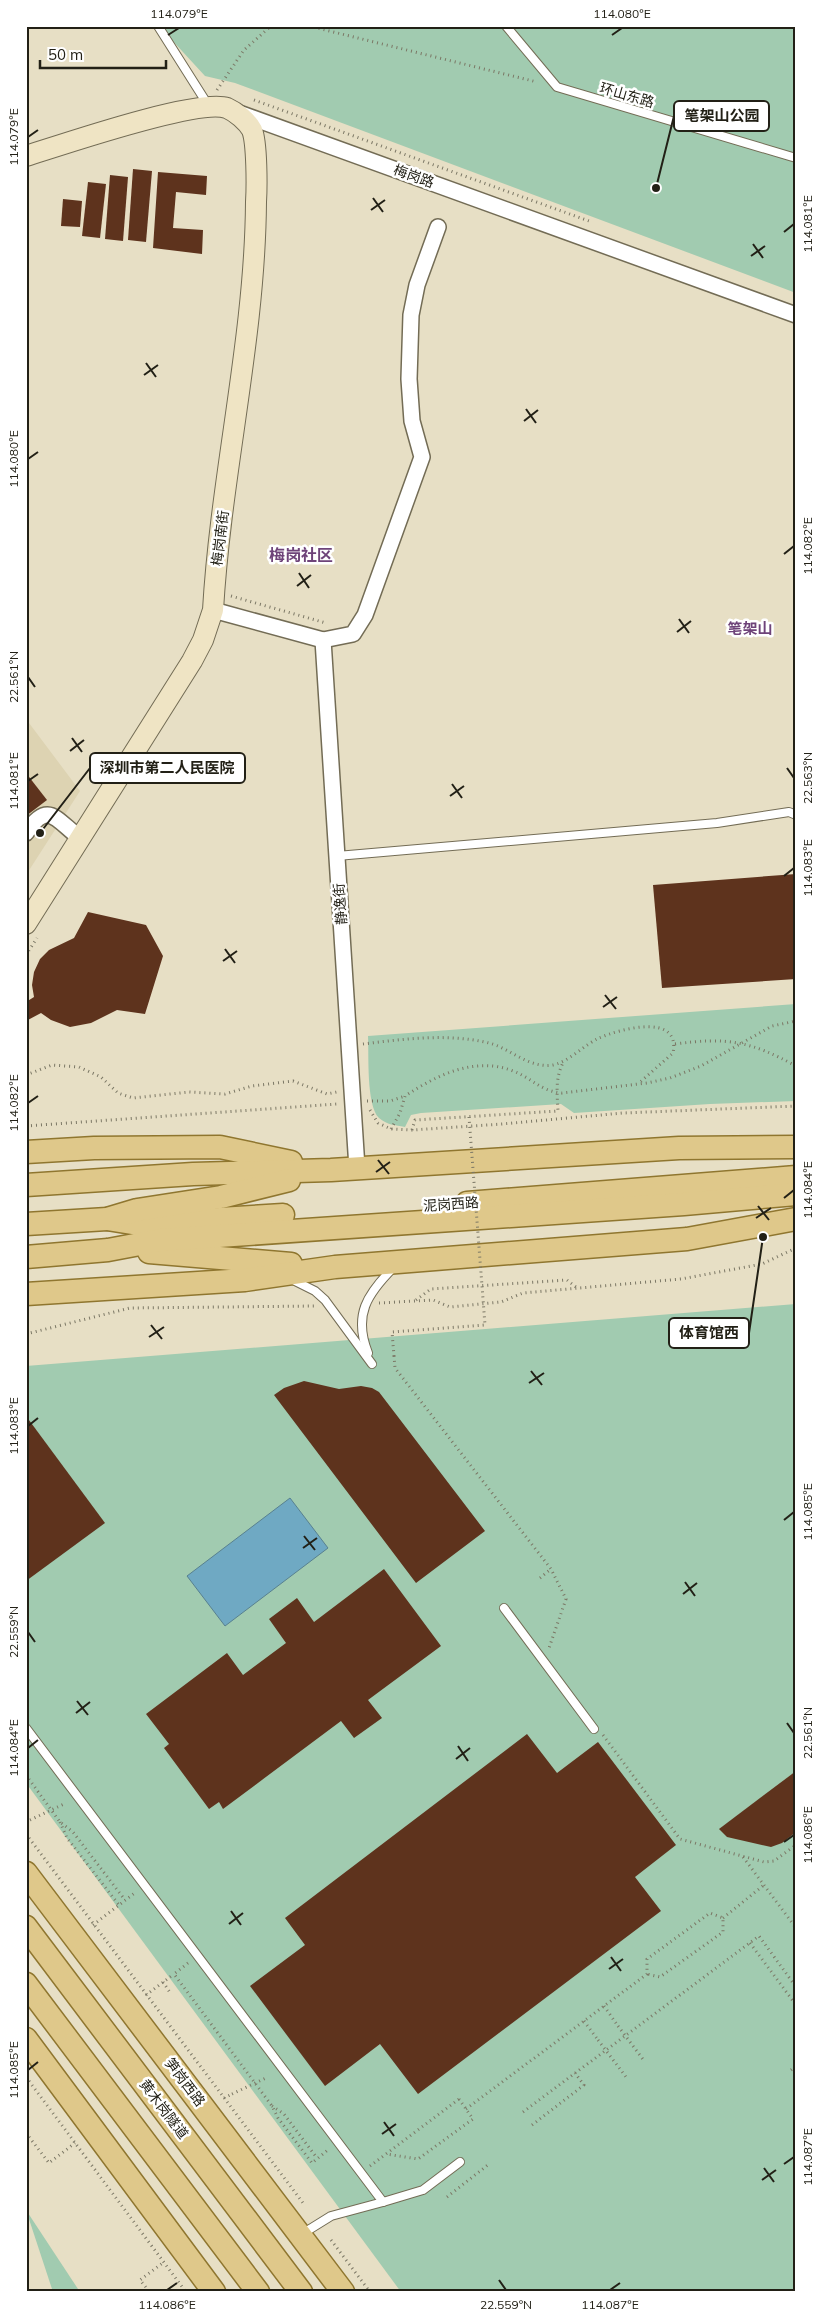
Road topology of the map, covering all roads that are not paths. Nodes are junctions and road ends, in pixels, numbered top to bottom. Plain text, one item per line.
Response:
1 (158, 26) edge
2 (506, 26) edge
3 (213, 98) junction
4 (233, 111) junction
5 (26, 156) edge
6 (796, 158) edge
7 (438, 227) dead end
8 (796, 315) edge
9 (213, 610) junction
10 (323, 640) junction
11 (796, 815) edge
12 (26, 833) edge
13 (80, 838) junction
14 (336, 856) junction
15 (26, 924) edge
16 (796, 1147) edge
17 (26, 1152) edge
18 (357, 1168) junction
19 (331, 1170) junction
20 (796, 1177) edge
21 (26, 1185) edge
22 (796, 1194) edge
23 (107, 1219) junction
24 (796, 1219) edge
25 (26, 1224) edge
26 (108, 1250) junction
27 (26, 1257) edge
28 (399, 1262) junction
29 (335, 1268) junction
30 (275, 1276) junction
31 (26, 1294) edge
32 (504, 1608) dead end
33 (26, 1728) edge
34 (596, 1729) road end
35 (26, 1873) edge
36 (26, 1927) edge
37 (26, 1984) edge
38 (26, 2039) edge
39 (460, 2162) dead end
40 (383, 2202) junction
41 (301, 2235) junction
42 (214, 2292) edge
43 (258, 2292) edge
44 (302, 2292) edge
45 (343, 2292) edge

1 - 3 lane
2 - 6 lane, 环山东路
3 - 4 street, 梅岗路
3 - 5 street, 梅岗路
4 - 8 street, 梅岗路
4 - 9 street, 梅岗南街
7 - 10 street
9 - 10 street
9 - 13 street, 梅岗南街
10 - 14 street, 静逸街
11 - 14 lane
12 - 13 street
13 - 15 street, 梅岗南街
14 - 18 street, 静逸街
16 - 18 main road, 泥岗西路
17 - 19 main road
18 - 19 main road, 泥岗西路
19 - 21 main road, 泥岗西路
19 - 23 main road, 泥岗西路
20 - 23 main road, 泥岗西路
22 - 26 main road, 泥岗西路
23 - 25 main road, 泥岗西路
24 - 28 main road, 泥岗西路
26 - 27 main road, 泥岗西路
26 - 29 main road, 泥岗西路
28 - 29 main road, 泥岗西路
28 - 30 lane
29 - 30 main road, 泥岗西路
30 - 31 main road, 泥岗西路
32 - 34 lane
33 - 40 lane
35 - 41 main road, 笋岗西路
36 - 44 main road, 黄木岗隧道
37 - 43 main road
38 - 42 main road
39 - 40 lane
40 - 41 lane
41 - 45 main road, 笋岗西路

